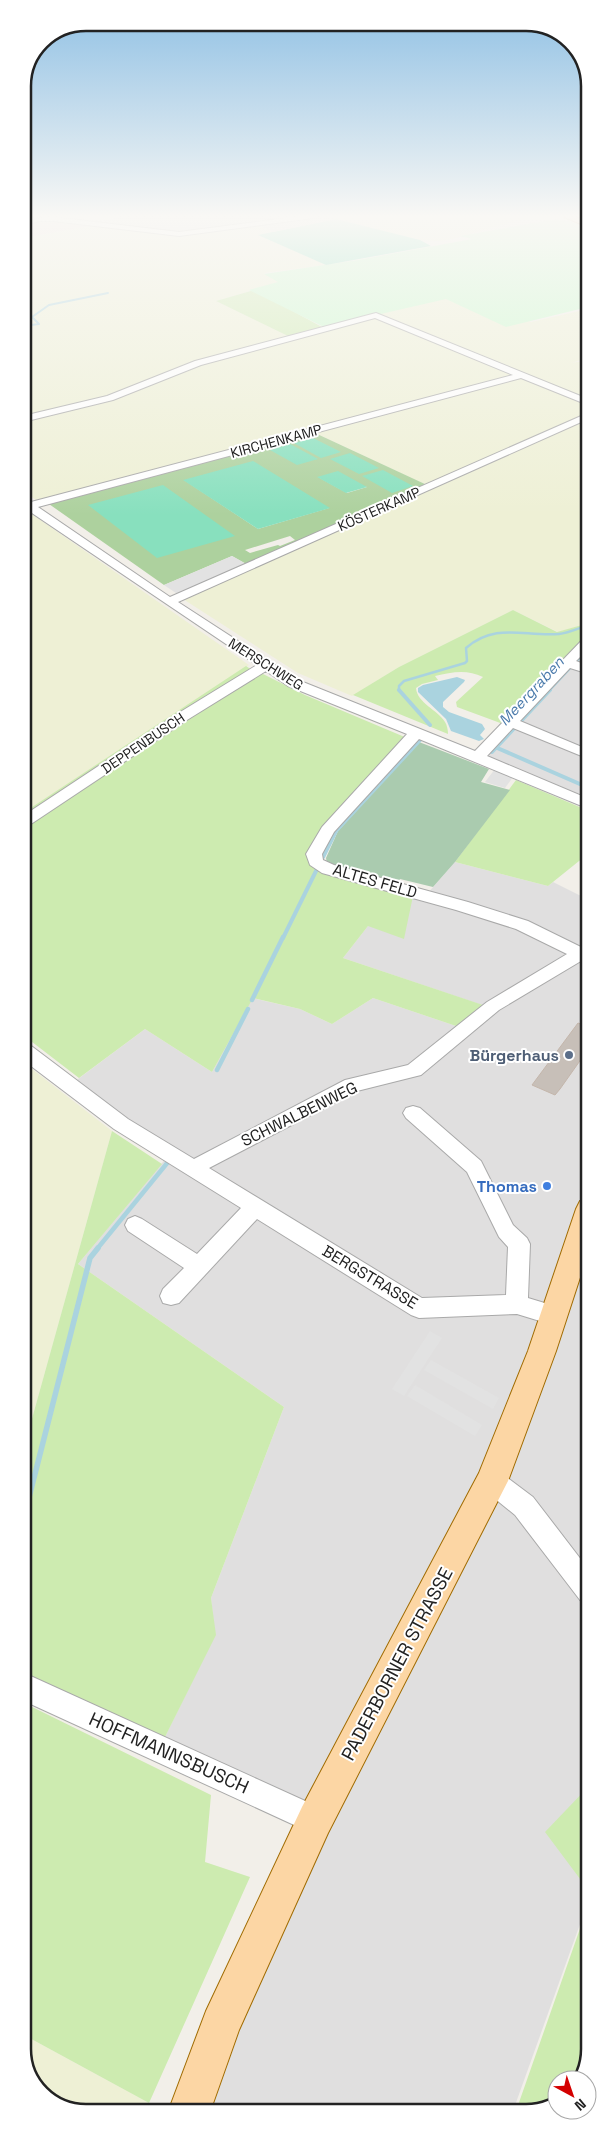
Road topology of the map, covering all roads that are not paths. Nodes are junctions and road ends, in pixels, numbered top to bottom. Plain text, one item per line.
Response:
1 (374, 316) edge
2 (378, 316) edge
3 (522, 375) junction
4 (581, 399) edge
5 (31, 417) edge
6 (581, 419) edge
7 (31, 503) edge
8 (31, 507) edge
9 (169, 602) junction
10 (581, 649) edge
11 (568, 663) junction
12 (265, 666) junction
13 (581, 667) edge
14 (512, 723) junction
15 (416, 733) junction
16 (581, 752) edge
17 (477, 758) junction
18 (581, 802) edge
19 (31, 818) edge
20 (581, 954) edge
21 (581, 958) edge
22 (31, 1056) edge
23 (413, 1113) dead end
24 (196, 1169) junction
25 (255, 1207) junction
26 (134, 1225) dead end
27 (581, 1259) edge
28 (198, 1266) junction
29 (171, 1296) dead end
30 (517, 1304) junction
31 (553, 1315) junction
32 (492, 1481) junction
33 (581, 1581) edge
34 (31, 1690) edge
35 (315, 1820) junction
36 (192, 2104) edge

1 - 5 street
2 - 3 street
3 - 4 street
3 - 7 street, KIRCHENKAMP
6 - 9 street, KÖSTERKAMP
8 - 9 street, MERSCHWEG
9 - 12 street, MERSCHWEG
10 - 11 street
11 - 13 street
11 - 14 street
12 - 15 street, MERSCHWEG
12 - 19 street, DEPPENBUSCH
14 - 16 street
14 - 17 street
15 - 17 street, MERSCHWEG
15 - 20 street, ALTES FELD
17 - 18 street, MERSCHWEG
21 - 24 street, SCHWALBENWEG
22 - 24 street, BERGSTRASSE
23 - 30 street
24 - 25 street, BERGSTRASSE
25 - 28 street
25 - 30 street, BERGSTRASSE
26 - 28 street
27 - 31 main road, PADERBORNER STRASSE
28 - 29 street
30 - 31 street, BERGSTRASSE
31 - 32 main road, PADERBORNER STRASSE
32 - 33 street
32 - 35 main road, PADERBORNER STRASSE
34 - 35 street, HOFFMANNSBUSCH
35 - 36 main road, PADERBORNER STRASSE

